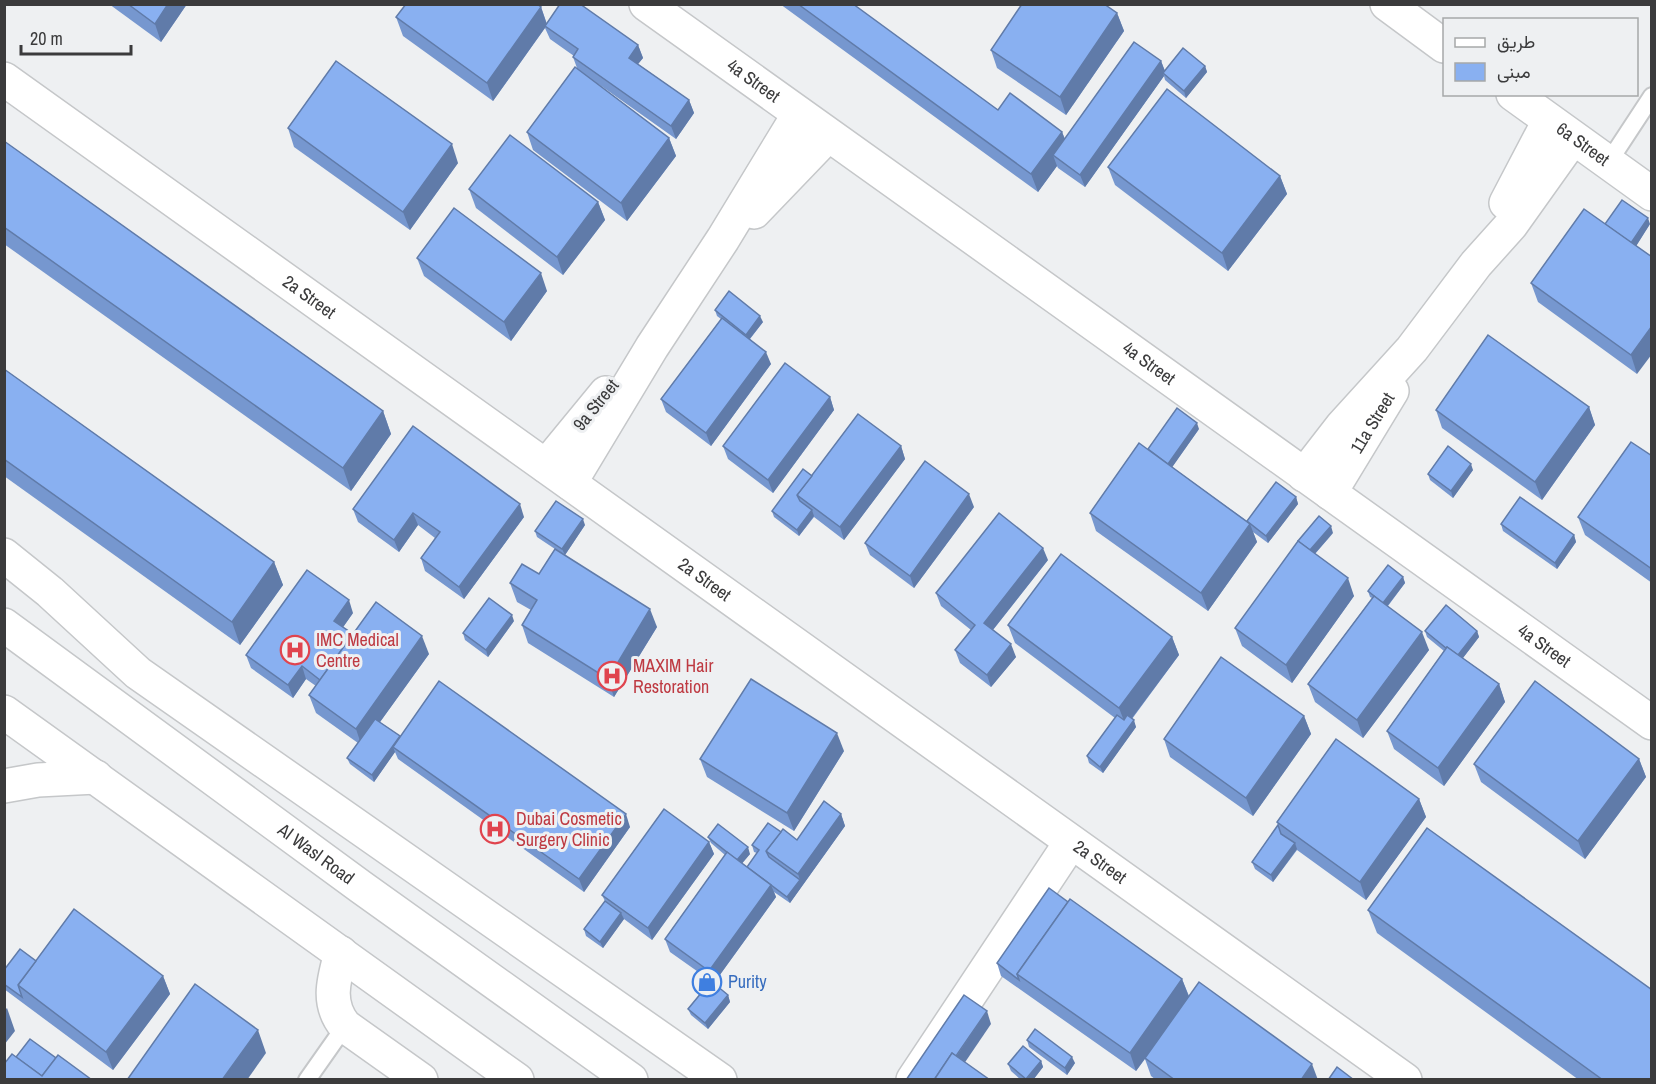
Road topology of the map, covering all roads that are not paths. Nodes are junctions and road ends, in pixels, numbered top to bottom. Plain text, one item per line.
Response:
1 (646, 4) edge
2 (1387, 4) edge
3 (1443, 45) edge
4 (4, 79) edge
5 (1516, 96) edge
6 (1652, 96) edge
7 (800, 114) junction
8 (1561, 129) junction
9 (828, 135) junction
10 (1608, 163) junction
11 (1652, 194) edge
12 (723, 239) junction
13 (558, 475) junction
14 (1317, 484) junction
15 (4, 555) edge
16 (4, 625) edge
17 (4, 712) edge
18 (1652, 723) edge
19 (96, 777) junction
20 (4, 786) edge
21 (1071, 842) junction
22 (341, 953) junction
23 (345, 1026) junction
24 (307, 1080) edge
25 (421, 1080) edge
26 (517, 1080) edge
27 (632, 1080) edge
28 (720, 1080) edge
29 (913, 1080) edge
30 (1405, 1080) edge

1 - 7 street, 4a Street
2 - 3 street
4 - 13 street, 2a Street
5 - 8 street, 6a Street
6 - 10 lane
7 - 9 street, 4a Street
7 - 12 street, 9a Street
8 - 10 street, 6a Street
8 - 14 street, 11a Street
9 - 12 street, 9a Street
9 - 14 street, 4a Street
10 - 11 street, 6a Street
12 - 13 street, 9a Street
13 - 21 street, 2a Street
14 - 18 street, 4a Street
15 - 28 street
16 - 27 street, Al Wasl Road
17 - 19 street
19 - 20 street
19 - 22 street
21 - 29 street
21 - 30 street, 2a Street
22 - 23 street
22 - 26 street
23 - 24 lane
23 - 25 street

